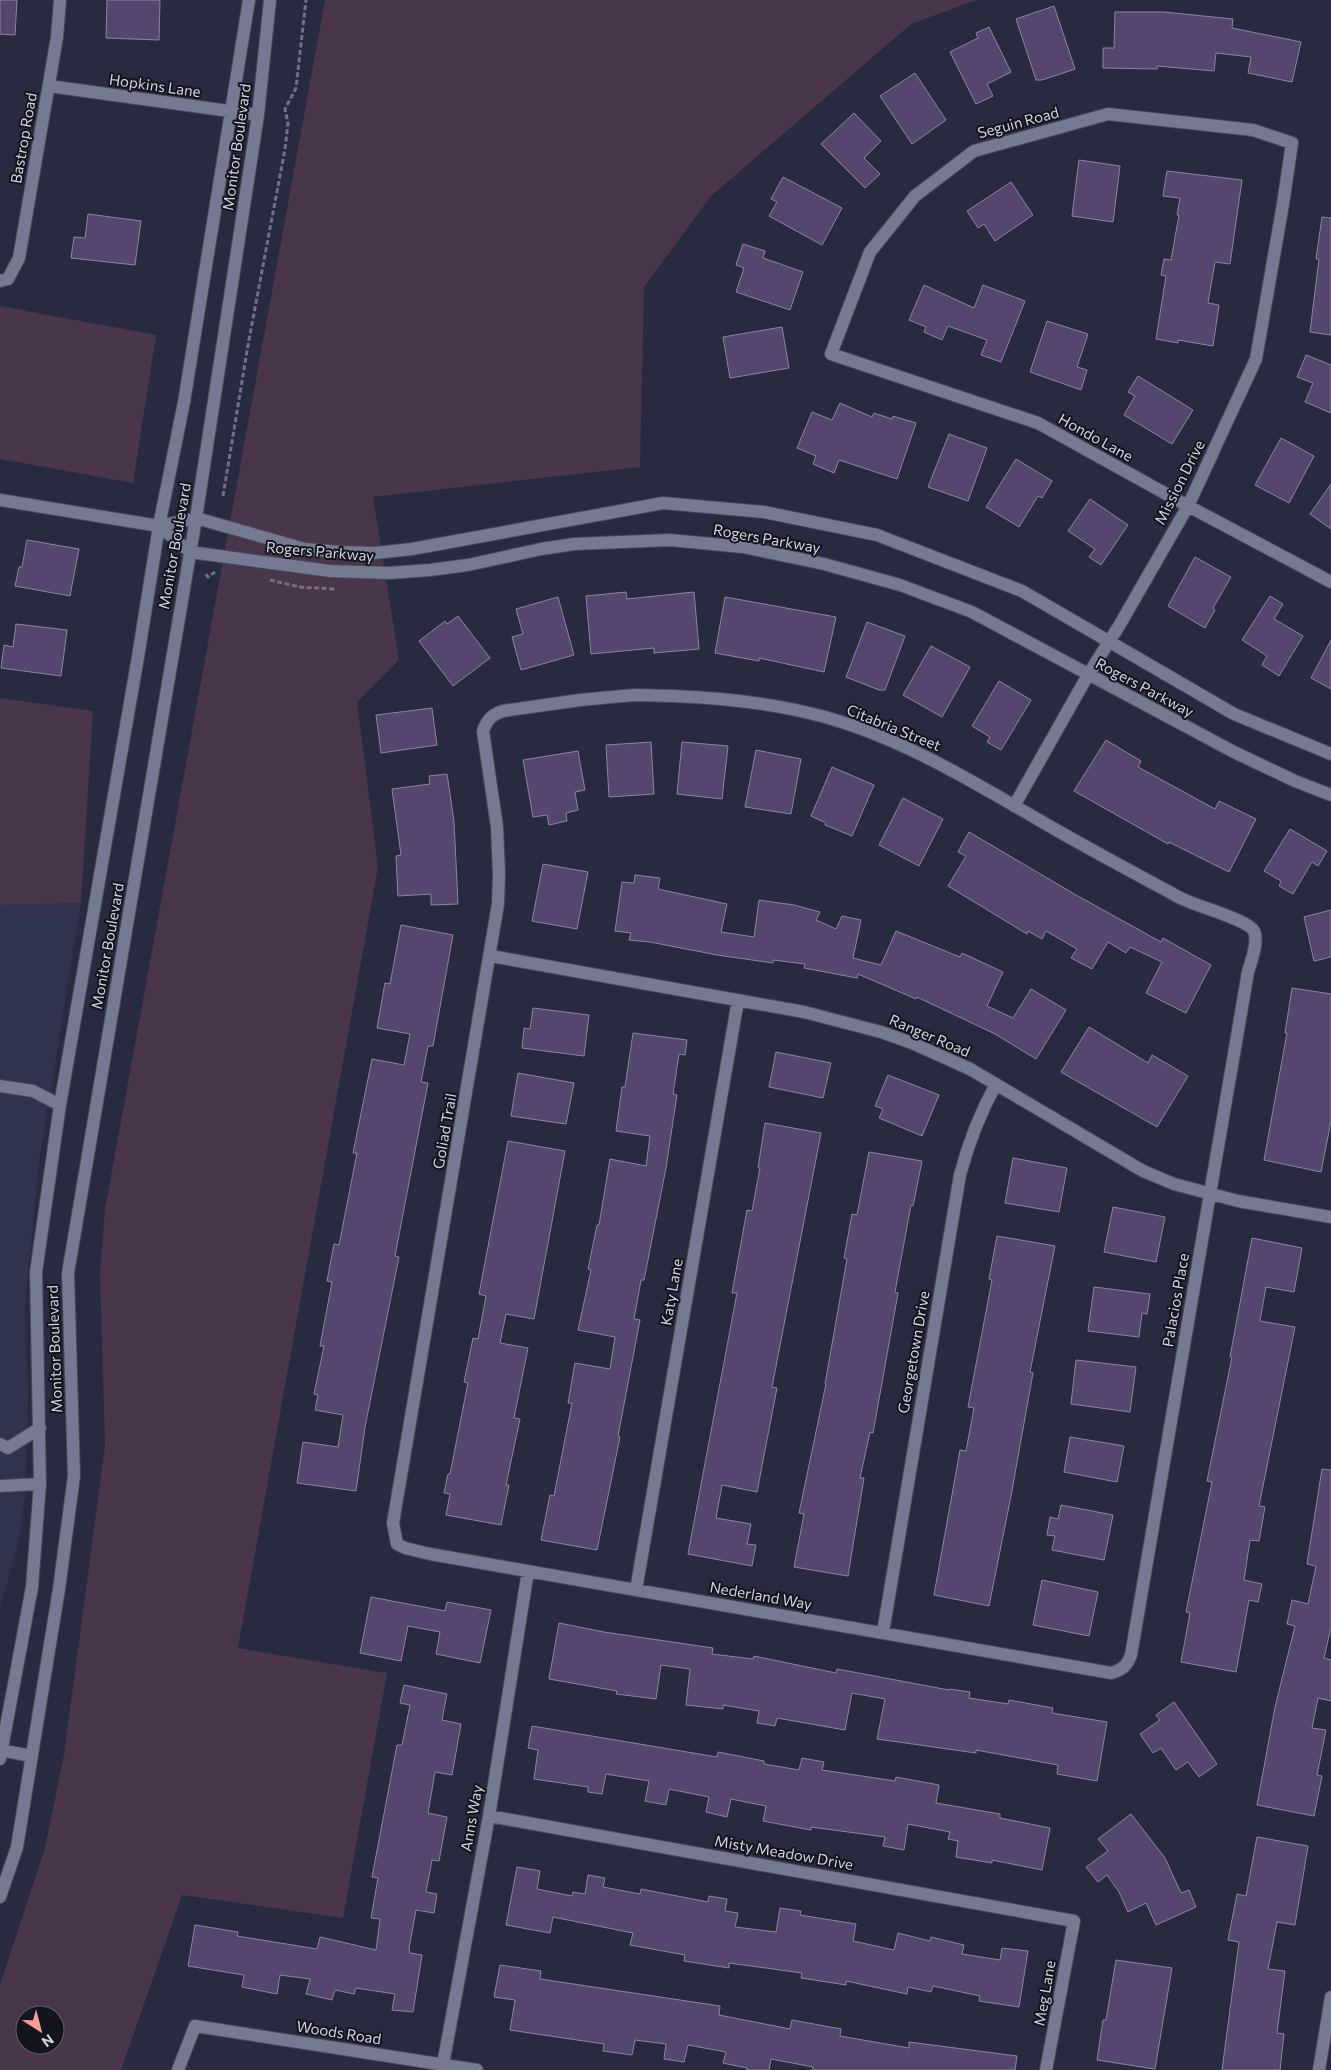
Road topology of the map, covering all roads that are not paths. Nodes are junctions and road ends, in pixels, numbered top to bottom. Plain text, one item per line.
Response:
1 (60, 0) edge
2 (249, 0) edge
3 (270, 0) edge
4 (49, 86) junction
5 (230, 112) junction
6 (258, 116) junction
7 (1292, 143) joint
8 (4, 280) edge
9 (831, 354) joint
10 (0, 500) edge
11 (1188, 506) junction
12 (196, 518) junction
13 (159, 526) junction
14 (190, 552) junction
15 (1331, 582) edge
16 (1108, 642) junction
17 (1088, 676) junction
18 (486, 721) joint
19 (1331, 754) edge
20 (1331, 795) edge
21 (1014, 806) junction
22 (1254, 931) joint
23 (490, 956) junction
24 (738, 1000) junction
25 (996, 1084) junction
26 (0, 1086) edge
27 (60, 1105) junction
28 (1210, 1194) junction
29 (1331, 1217) edge
30 (40, 1428) junction
31 (0, 1444) edge
32 (40, 1484) junction
33 (0, 1486) edge
34 (397, 1544) joint
35 (528, 1571) junction
36 (636, 1590) junction
37 (883, 1632) junction
38 (1120, 1671) joint
39 (0, 1753) edge
40 (32, 1756) junction
41 (489, 1816) junction
42 (0, 1897) edge
43 (1074, 1921) joint
44 (1331, 1997) edge
45 (442, 2067) edge
46 (178, 2070) edge
47 (477, 2070) edge
48 (1046, 2070) edge
49 (1319, 2070) edge

1 - 4 street, Bastrop Road
2 - 5 street, Monitor Boulevard
3 - 6 street, Monitor Boulevard
4 - 5 street, Hopkins Lane
4 - 8 street, Bastrop Road
5 - 6 street, Hopkins Lane
5 - 13 street, Monitor Boulevard
6 - 12 street, Monitor Boulevard
7 - 9 street, Seguin Road
7 - 11 street, Mission Drive
9 - 11 street, Hondo Lane
10 - 13 street, Rogers Parkway
11 - 15 street, Hondo Lane
11 - 16 street, Mission Drive
12 - 13 street, Rogers Parkway
12 - 14 street, Monitor Boulevard
12 - 16 street, Rogers Parkway
13 - 14 street
13 - 27 street, Monitor Boulevard
14 - 17 street, Rogers Parkway
14 - 40 street, Monitor Boulevard
16 - 17 street, Mission Drive
16 - 19 street, Rogers Parkway
17 - 20 street, Rogers Parkway
17 - 21 street, Mission Drive
18 - 21 street, Citabria Street
18 - 23 street, Goliad Trail
21 - 22 street, Citabria Street
22 - 28 street, Palacios Place
23 - 24 street, Ranger Road
23 - 34 street, Goliad Trail
24 - 25 street, Ranger Road
24 - 36 street, Katy Lane
25 - 28 street, Ranger Road
25 - 37 street, Georgetown Drive
26 - 27 street
27 - 30 street, Monitor Boulevard
28 - 29 street, Ranger Road
28 - 38 street, Palacios Place
30 - 31 street
30 - 32 street, Monitor Boulevard
32 - 33 street
32 - 39 street, Monitor Boulevard
34 - 35 street, Nederland Way
35 - 36 street, Nederland Way
35 - 41 street, Anns Way
36 - 37 street, Nederland Way
37 - 38 street, Nederland Way
39 - 40 street
40 - 42 street, Monitor Boulevard
41 - 43 street, Misty Meadow Drive
41 - 45 street, Anns Way
43 - 48 street, Meg Lane
44 - 49 street
45 - 46 street, Woods Road
45 - 47 street, Woods Road

